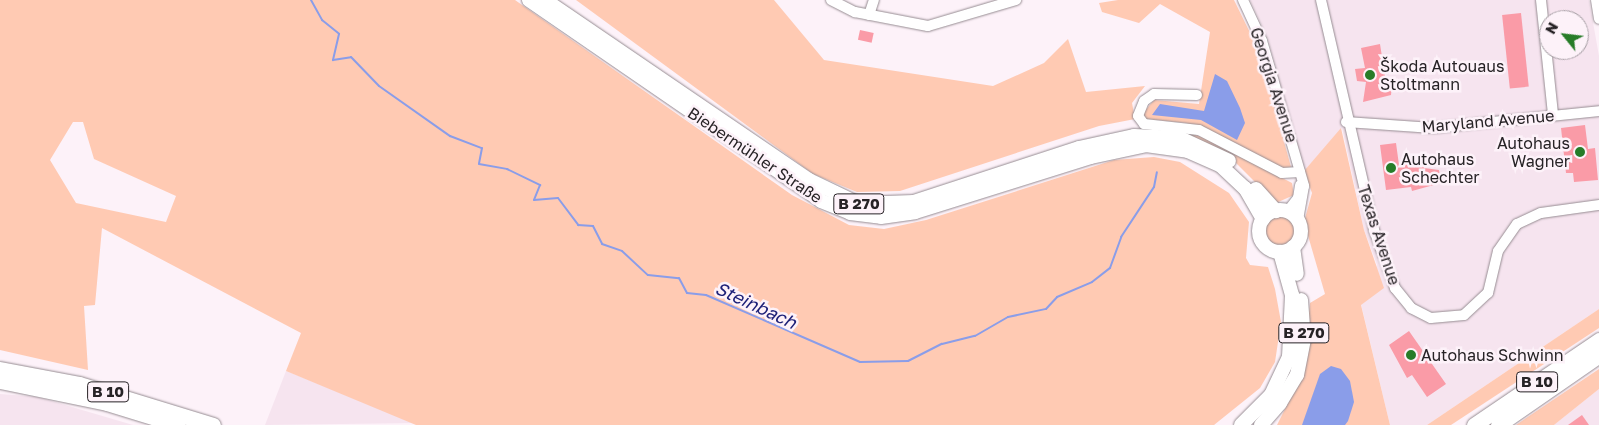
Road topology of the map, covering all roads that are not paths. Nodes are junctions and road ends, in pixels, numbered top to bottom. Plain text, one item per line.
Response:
1 (529, 0) edge
2 (545, 0) edge
3 (832, 0) edge
4 (874, 0) edge
5 (1016, 0) edge
6 (1243, 0) edge
7 (1322, 0) edge
8 (1541, 0) edge
9 (1596, 0) edge
10 (869, 15) junction
11 (1599, 19) edge
12 (1197, 95) dead end
13 (1599, 111) edge
14 (1553, 116) junction
15 (1346, 122) junction
16 (1300, 172) junction
17 (1599, 205) edge
18 (1287, 214) junction
19 (1263, 219) junction
20 (1293, 247) junction
21 (1280, 252) junction
22 (1599, 340) edge
23 (1599, 355) edge
24 (0, 369) edge
25 (0, 382) edge
26 (178, 425) edge
27 (213, 425) edge
28 (1240, 425) edge
29 (1261, 425) edge
30 (1474, 425) edge
31 (1498, 425) edge

1 - 19 main road, Biebermühler Straße / B 270
2 - 18 main road, B 270
3 - 10 street
4 - 10 street
5 - 10 street
6 - 16 street, Georgia Avenue
7 - 15 street, Texas Avenue
8 - 14 street
9 - 11 street
12 - 16 street
13 - 14 street, Maryland Avenue
14 - 15 street, Maryland Avenue
15 - 17 street, Texas Avenue
16 - 18 street, Georgia Avenue
18 - 19 main road
18 - 20 main road
19 - 21 main road
20 - 21 main road
20 - 29 main road, B 270
21 - 28 main road, B 270
22 - 30 highway, B 10
23 - 31 highway, B 10
24 - 27 highway, B 10
25 - 26 highway, B 10

